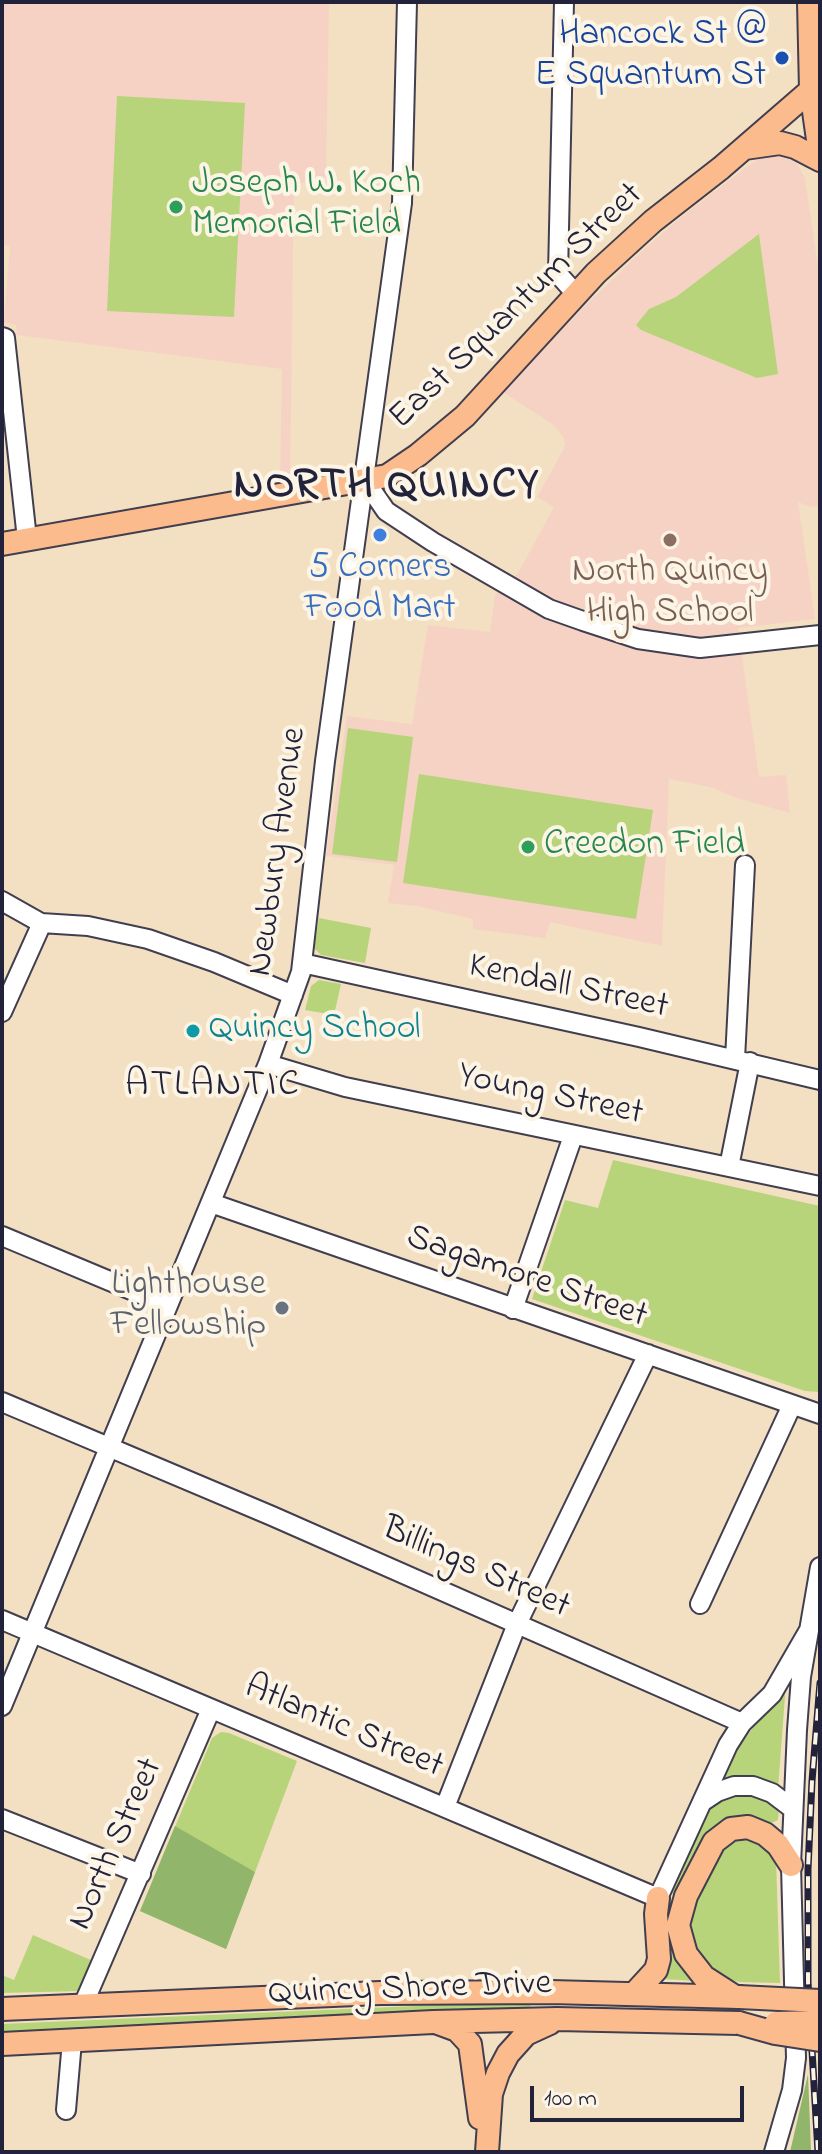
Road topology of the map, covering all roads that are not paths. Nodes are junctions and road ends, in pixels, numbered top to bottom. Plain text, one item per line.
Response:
1 (407, 2) edge
2 (564, 2) edge
3 (809, 2) edge
4 (816, 90) edge
5 (744, 149) junction
6 (820, 154) edge
7 (820, 160) edge
8 (576, 294) junction
9 (3, 337) edge
10 (364, 479) junction
11 (27, 539) junction
12 (2, 544) edge
13 (820, 635) edge
14 (745, 865) dead end
15 (2, 901) edge
16 (42, 923) junction
17 (302, 963) junction
18 (293, 995) junction
19 (2, 1012) edge
20 (742, 1060) junction
21 (268, 1064) junction
22 (820, 1080) edge
23 (573, 1136) junction
24 (729, 1167) junction
25 (820, 1186) edge
26 (211, 1203) junction
27 (2, 1236) edge
28 (167, 1305) junction
29 (513, 1309) junction
30 (648, 1354) junction
31 (2, 1402) edge
32 (792, 1405) junction
33 (820, 1414) edge
34 (110, 1448) junction
35 (820, 1567) edge
36 (700, 1604) dead end
37 (2, 1620) edge
38 (517, 1624) junction
39 (809, 1630) junction
40 (33, 1633) junction
41 (2, 1706) edge
42 (211, 1709) junction
43 (742, 1723) junction
44 (702, 1802) junction
45 (445, 1807) junction
46 (793, 1809) junction
47 (2, 1819) edge
48 (791, 1865) junction
49 (141, 1874) junction
50 (658, 1898) junction
51 (634, 1994) junction
52 (739, 1997) junction
53 (820, 2001) edge
54 (83, 2005) junction
55 (2, 2009) edge
56 (557, 2019) junction
57 (433, 2022) junction
58 (820, 2022) edge
59 (739, 2023) junction
60 (820, 2040) edge
61 (72, 2041) junction
62 (2, 2044) edge
63 (66, 2110) dead end
64 (486, 2152) edge
65 (774, 2152) edge

1 - 10 street, Newbury Avenue
2 - 8 street
3 - 4 main road
4 - 5 main road, East Squantum Street
4 - 6 main road
5 - 7 main road
5 - 8 main road, East Squantum Street
8 - 10 main road, East Squantum Street
9 - 11 street
10 - 11 main road, East Squantum Street
10 - 13 street
10 - 17 street, Newbury Avenue
11 - 12 main road, East Squantum Street
14 - 20 street
15 - 16 street
16 - 18 street
16 - 19 street
17 - 18 street, Newbury Avenue
17 - 20 street, Kendall Street
18 - 21 street, Newbury Avenue
20 - 22 street, Kendall Street
20 - 24 street
21 - 23 street, Young Street
21 - 26 street, Newbury Avenue
23 - 24 street, Young Street
23 - 29 street
24 - 25 street, Young Street
26 - 28 street, Newbury Avenue
26 - 29 street, Sagamore Street
27 - 28 street
28 - 34 street, Newbury Avenue
29 - 30 street, Sagamore Street
30 - 32 street, Sagamore Street
30 - 38 street
31 - 34 street, Billings Street
32 - 33 street, Sagamore Street
32 - 36 street
34 - 38 street, Billings Street
34 - 40 street, Newbury Avenue
35 - 39 street
37 - 40 street, Atlantic Street
38 - 43 street, Billings Street
38 - 45 street
39 - 43 street
39 - 46 street
40 - 41 street, Newbury Avenue
40 - 42 street, Atlantic Street
42 - 45 street, Atlantic Street
42 - 49 street, North Street
43 - 44 street
44 - 46 street
44 - 50 street
45 - 50 street, Atlantic Street
46 - 48 street
47 - 49 street
48 - 52 main road
48 - 65 street
49 - 54 street, North Street
50 - 51 main road
51 - 52 main road, Quincy Shore Drive
51 - 54 main road, Quincy Shore Drive
52 - 53 main road, Quincy Shore Drive, bridge
54 - 55 main road, Quincy Shore Drive
56 - 57 main road, Quincy Shore Drive
56 - 59 main road, Quincy Shore Drive
56 - 64 main road
57 - 61 main road, Quincy Shore Drive
57 - 64 main road
58 - 59 main road, Quincy Shore Drive, bridge
59 - 60 main road, bridge
61 - 62 main road, Quincy Shore Drive
61 - 63 street

